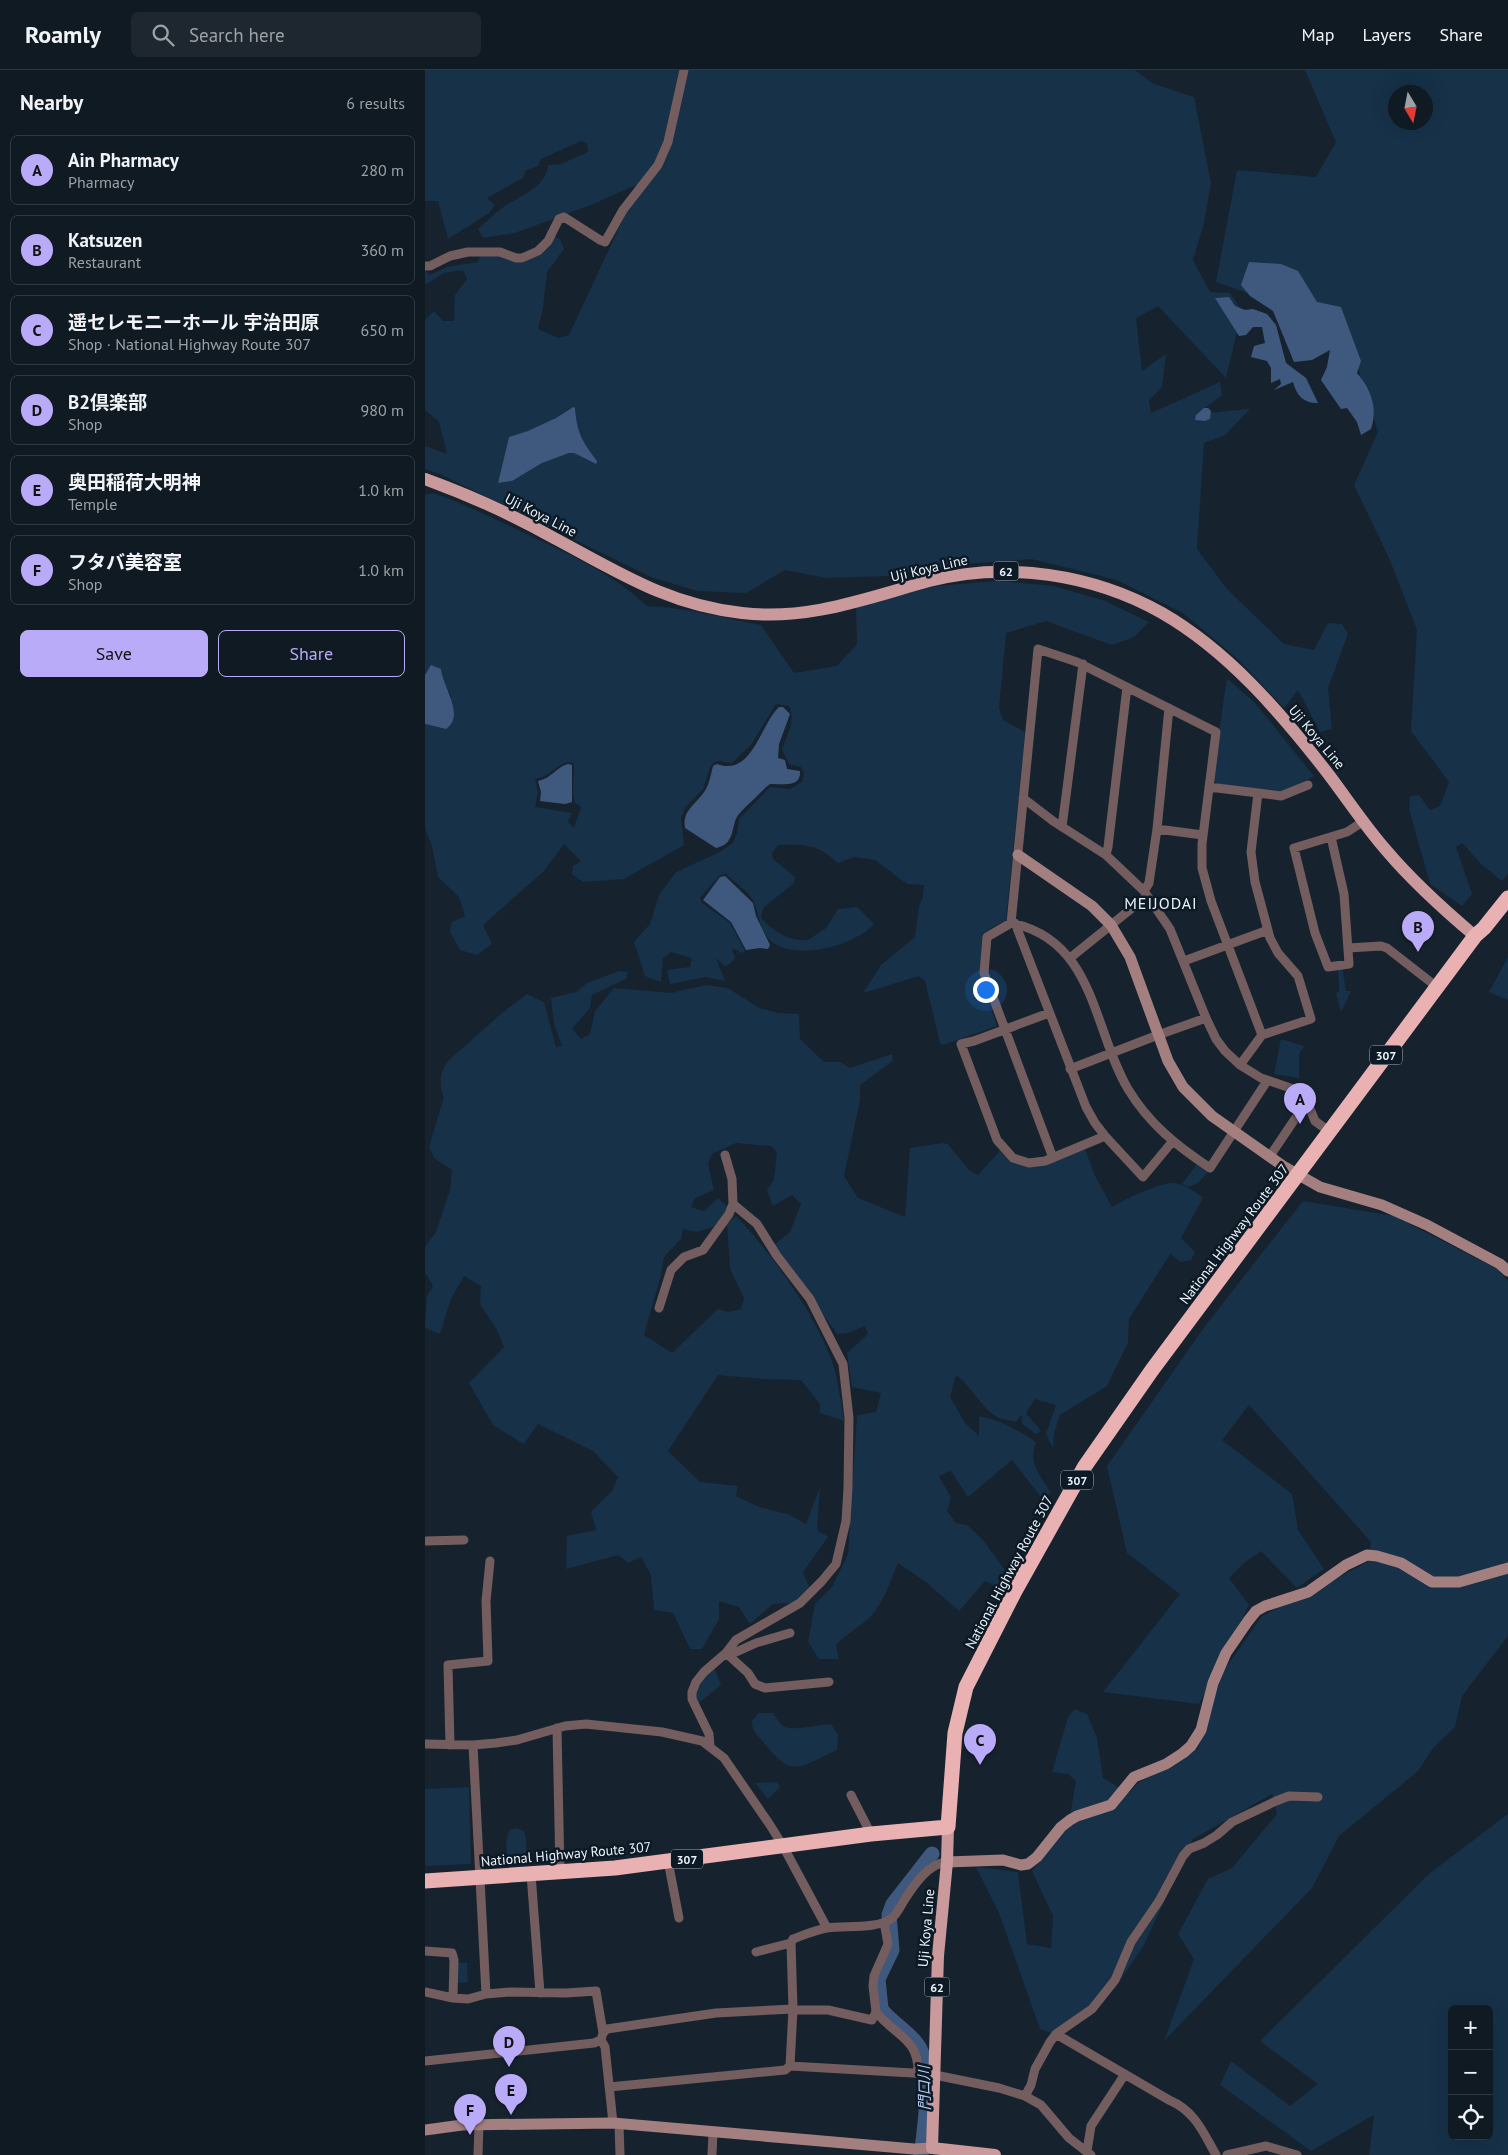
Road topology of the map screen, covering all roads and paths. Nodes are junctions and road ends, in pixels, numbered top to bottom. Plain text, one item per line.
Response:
1 (685, 70) edge
2 (425, 266) edge
3 (425, 479) edge
4 (1083, 664) junction
5 (1127, 687) junction
6 (1169, 708) junction
7 (1309, 785) dead end
8 (1209, 786) junction
9 (1258, 793) junction
10 (1023, 798) junction
11 (1364, 821) junction
12 (1062, 827) junction
13 (1157, 830) junction
14 (1203, 836) junction
15 (1331, 837) junction
16 (1106, 855) junction
17 (1017, 856) junction
18 (1508, 887) edge
19 (1146, 894) junction
20 (1508, 898) edge
21 (1013, 923) junction
22 (1111, 925) junction
23 (1268, 930) junction
24 (1475, 936) junction
25 (1227, 945) junction
26 (1348, 948) junction
27 (1070, 958) junction
28 (1184, 961) junction
29 (1437, 987) junction
30 (1049, 1013) junction
31 (1206, 1018) junction
32 (1005, 1030) junction
33 (1158, 1035) junction
34 (1262, 1035) junction
35 (1112, 1053) junction
36 (1240, 1065) junction
37 (1070, 1069) junction
38 (1267, 1081) junction
39 (1307, 1101) junction
40 (1234, 1132) junction
41 (1330, 1132) junction
42 (1105, 1136) junction
43 (1172, 1142) junction
44 (725, 1155) dead end
45 (1269, 1156) junction
46 (1053, 1158) junction
47 (1298, 1175) junction
48 (733, 1204) junction
49 (1508, 1271) edge
50 (659, 1308) dead end
51 (464, 1540) dead end
52 (425, 1541) edge
53 (490, 1561) dead end
54 (1508, 1568) edge
55 (790, 1633) dead end
56 (726, 1653) junction
57 (829, 1682) dead end
58 (557, 1728) junction
59 (425, 1744) edge
60 (450, 1744) junction
61 (473, 1745) junction
62 (710, 1746) junction
63 (851, 1795) dead end
64 (1318, 1797) dead end
65 (948, 1827) junction
66 (871, 1834) junction
67 (783, 1846) junction
68 (668, 1861) junction
69 (947, 1862) junction
70 (560, 1873) junction
71 (531, 1874) junction
72 (480, 1878) junction
73 (425, 1881) edge
74 (679, 1918) dead end
75 (888, 1921) junction
76 (827, 1928) junction
77 (791, 1943) junction
78 (425, 1951) edge
79 (756, 1952) dead end
80 (425, 1992) edge
81 (540, 1993) junction
82 (486, 1994) junction
83 (453, 1998) junction
84 (793, 2010) junction
85 (876, 2012) junction
86 (1056, 2034) junction
87 (602, 2037) junction
88 (425, 2061) edge
89 (790, 2066) junction
90 (926, 2074) junction
91 (1125, 2074) junction
92 (609, 2087) junction
93 (1025, 2096) junction
94 (479, 2124) junction
95 (616, 2124) junction
96 (425, 2130) edge
97 (713, 2132) junction
98 (928, 2151) edge
99 (1089, 2153) edge
100 (478, 2155) edge
101 (620, 2155) edge
102 (712, 2155) edge
103 (995, 2155) edge
104 (1216, 2155) edge
105 (1227, 2155) edge
106 (1297, 2155) edge

1 - 2 street
3 - 11 main road, Uji Koya Line / 62
4 - 5 street
4 - 10 street
4 - 12 street
5 - 6 street
5 - 16 street
6 - 8 street
6 - 13 street
7 - 9 street
8 - 9 street
8 - 14 street
9 - 23 street
10 - 12 street
10 - 17 street
11 - 15 street
11 - 24 main road, Uji Koya Line / 62
12 - 16 street
13 - 14 street
13 - 19 street
14 - 25 street
15 - 26 street
15 - 26 street
16 - 19 street
17 - 21 street
17 - 22 street
18 - 24 highway, National Highway Route 307 / 307
19 - 22 street
19 - 28 street
20 - 24 highway, National Highway Route 307 / 307
21 - 27 street
21 - 30 street
21 - 32 street
22 - 27 street
22 - 33 street
23 - 25 street
23 - 34 street
24 - 29 highway, National Highway Route 307 / 307
25 - 28 street
25 - 34 street
26 - 29 street
27 - 35 street
28 - 31 street
29 - 41 highway, National Highway Route 307 / 307
30 - 32 street
30 - 37 street
31 - 33 street
31 - 36 street
32 - 46 street
32 - 46 street
33 - 35 street
33 - 40 street
34 - 36 street
35 - 37 street
35 - 43 street
36 - 38 street
37 - 42 street
38 - 39 street
38 - 40 street
39 - 41 street
39 - 45 street
40 - 43 street
40 - 45 street
41 - 47 highway, National Highway Route 307 / 307
42 - 43 street
42 - 46 street
44 - 48 street
45 - 47 street
47 - 49 street
47 - 65 highway, National Highway Route 307 / 307
48 - 50 street
48 - 56 street
51 - 52 street
53 - 60 street
54 - 69 street
55 - 56 street
56 - 57 street
56 - 62 street
58 - 61 street
58 - 62 street
58 - 70 street
59 - 60 street
60 - 61 street
61 - 72 street
62 - 67 street
63 - 66 street
64 - 86 street
65 - 66 highway, National Highway Route 307 / 307
65 - 69 main road, Uji Koya Line / 62
66 - 67 highway, National Highway Route 307 / 307
67 - 68 highway, National Highway Route 307 / 307
67 - 76 street
68 - 70 highway, National Highway Route 307 / 307
68 - 74 street
69 - 75 street
69 - 90 main road, Uji Koya Line / 62
70 - 71 highway, National Highway Route 307 / 307
71 - 72 highway, National Highway Route 307 / 307
71 - 81 street
72 - 73 highway, National Highway Route 307 / 307
72 - 82 street
75 - 76 street
75 - 85 street
76 - 77 street
77 - 79 street
77 - 84 street
78 - 83 street
80 - 83 street
81 - 82 street
81 - 87 street
82 - 83 street
84 - 85 street
84 - 87 street
84 - 89 street
85 - 90 street
86 - 91 street
86 - 93 street
87 - 88 street
87 - 92 street
89 - 90 street
89 - 92 street
90 - 93 street
90 - 98 main road, Uji Koya Line / 62
91 - 99 street
91 - 104 street
92 - 95 street
93 - 99 street
94 - 95 street
94 - 96 street
94 - 100 street
95 - 97 street
95 - 101 street
97 - 98 street
97 - 102 street
98 - 103 main road
105 - 106 street

